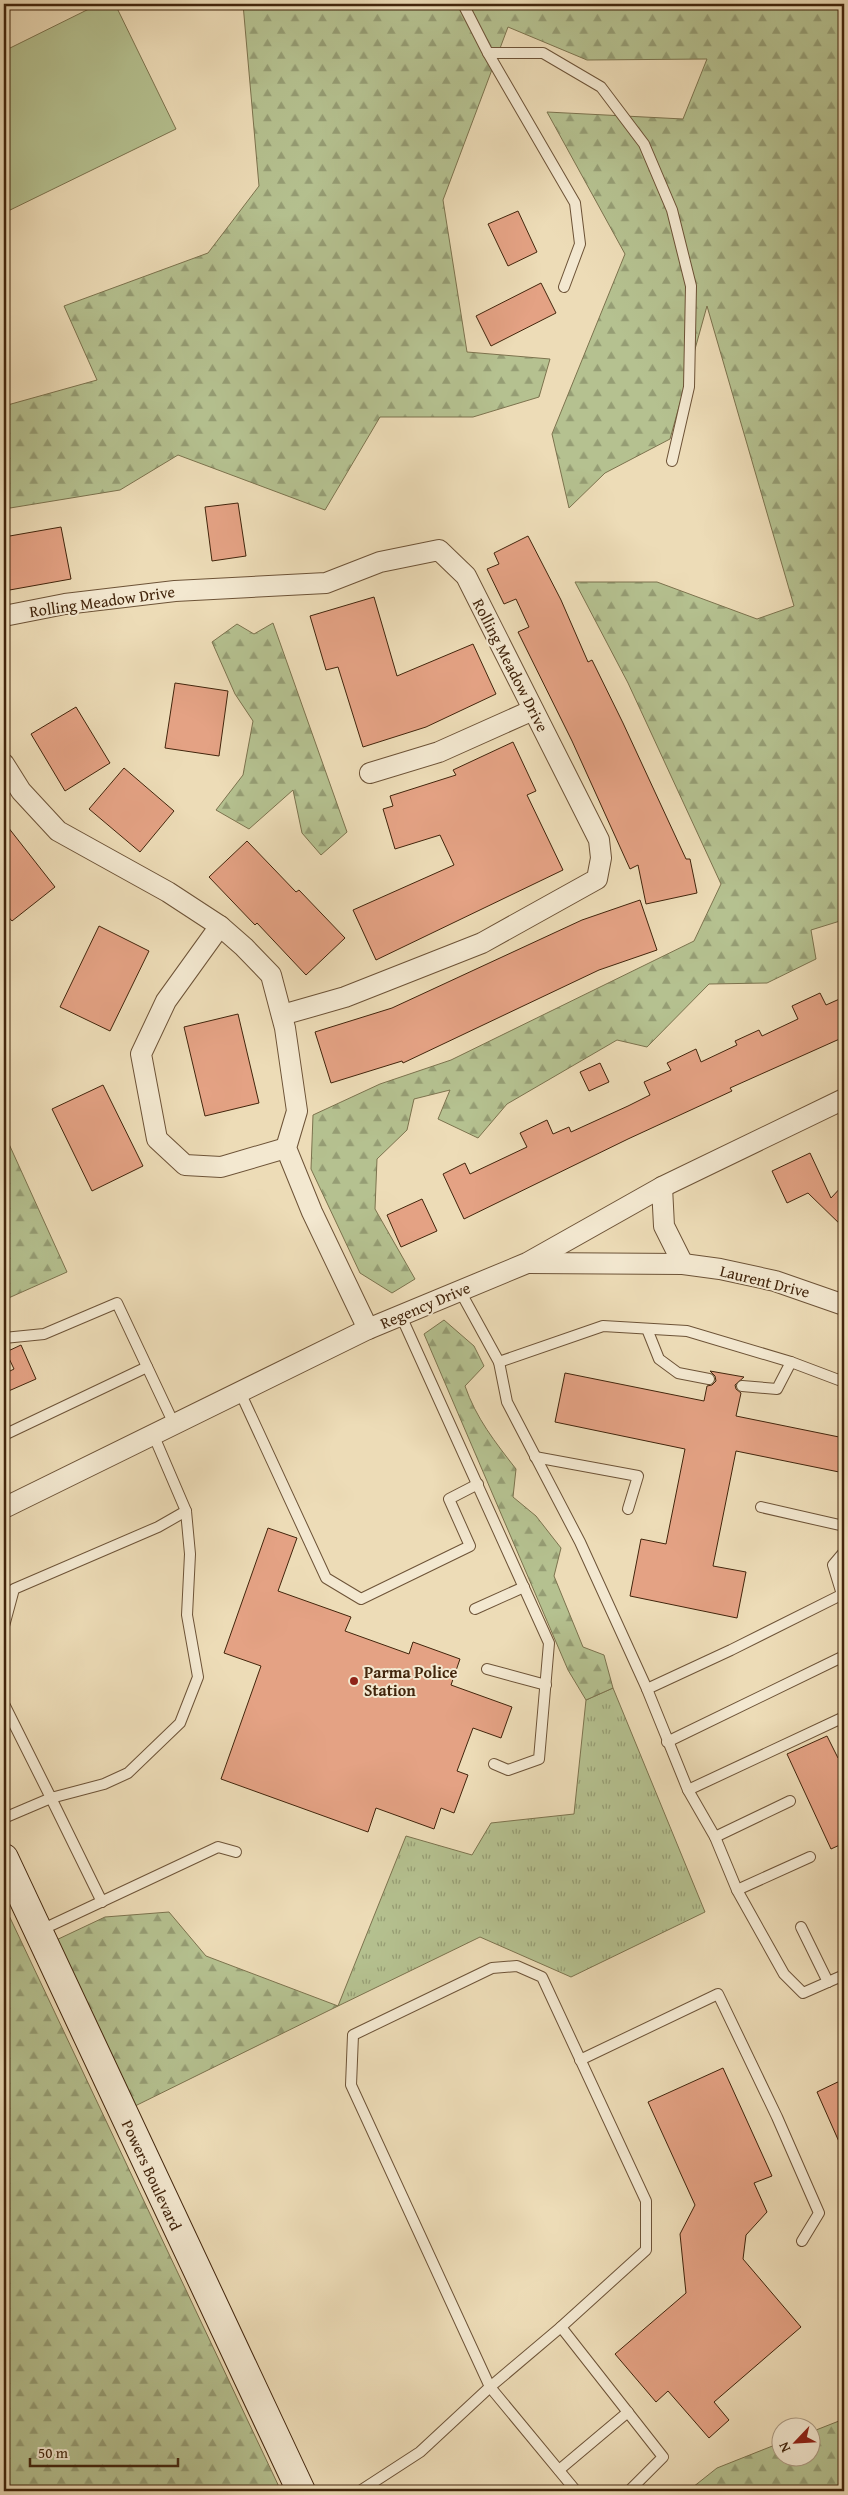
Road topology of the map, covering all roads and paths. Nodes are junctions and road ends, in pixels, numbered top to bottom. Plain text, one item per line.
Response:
1 (463, 4) edge
2 (488, 53) junction
3 (564, 287) dead end
4 (672, 461) dead end
5 (4, 616) edge
6 (533, 710) junction
7 (4, 764) edge
8 (370, 773) dead end
9 (220, 926) junction
10 (282, 1015) junction
11 (844, 1099) edge
12 (286, 1148) junction
13 (662, 1187) junction
14 (527, 1263) junction
15 (684, 1264) junction
16 (460, 1291) junction
17 (844, 1305) edge
18 (401, 1316) junction
19 (368, 1329) junction
20 (647, 1329) junction
21 (4, 1338) edge
22 (499, 1362) junction
23 (791, 1362) junction
24 (147, 1367) junction
25 (709, 1379) dead end
26 (844, 1382) edge
27 (742, 1386) dead end
28 (240, 1392) junction
29 (174, 1424) junction
30 (154, 1434) junction
31 (4, 1435) edge
32 (535, 1457) junction
33 (478, 1484) junction
34 (761, 1507) dead end
35 (4, 1508) edge
36 (628, 1509) dead end
37 (186, 1511) junction
38 (844, 1526) edge
39 (844, 1552) edge
40 (524, 1587) junction
41 (843, 1598) edge
42 (475, 1609) dead end
43 (4, 1626) edge
44 (844, 1656) edge
45 (487, 1669) dead end
46 (546, 1685) junction
47 (647, 1689) junction
48 (4, 1704) edge
49 (844, 1717) edge
50 (667, 1742) junction
51 (494, 1764) dead end
52 (688, 1790) junction
53 (51, 1798) junction
54 (790, 1801) dead end
55 (4, 1818) edge
56 (715, 1837) junction
57 (236, 1852) dead end
58 (810, 1857) dead end
59 (4, 1858) edge
60 (737, 1890) junction
61 (102, 1902) junction
62 (801, 1927) dead end
63 (38, 1932) junction
64 (844, 1975) edge
65 (828, 1982) junction
66 (580, 2060) junction
67 (802, 2241) dead end
68 (561, 2327) junction
69 (490, 2387) junction
70 (628, 2412) junction
71 (558, 2470) junction
72 (301, 2491) edge
73 (360, 2491) edge
74 (576, 2491) edge
75 (629, 2491) edge

1 - 2 lane
2 - 3 lane
2 - 4 lane
5 - 6 street, Rolling Meadow Drive
6 - 8 street
6 - 10 street, Rolling Meadow Drive
7 - 9 street
9 - 10 street
9 - 12 street
10 - 12 street
11 - 13 street, Regency Drive
12 - 19 street
13 - 14 street, Regency Drive
13 - 15 street
14 - 15 street, Laurent Drive
14 - 16 street, Regency Drive
15 - 17 street, Laurent Drive
16 - 18 street, Regency Drive
16 - 22 lane
18 - 19 street, Regency Drive
18 - 33 lane
19 - 28 street, Regency Drive
20 - 22 lane
20 - 23 lane
20 - 25 lane
21 - 24 lane
22 - 32 lane
23 - 26 lane
23 - 27 lane
24 - 29 lane
24 - 31 lane
28 - 29 street, Regency Drive
28 - 33 lane
29 - 30 street, Regency Drive
30 - 35 street, Regency Drive
30 - 37 lane
32 - 36 lane
32 - 47 lane
33 - 40 lane
34 - 38 lane
37 - 43 lane
37 - 53 lane
39 - 41 lane
40 - 42 lane
40 - 46 lane
41 - 47 lane
44 - 50 lane
45 - 46 lane
46 - 51 lane
47 - 50 lane
48 - 53 lane
49 - 52 lane
50 - 52 lane
52 - 56 lane
53 - 55 lane
53 - 61 lane
54 - 56 lane
56 - 60 lane
57 - 61 lane
58 - 60 lane
59 - 63 street, Powers Boulevard
60 - 65 lane
61 - 63 lane
62 - 65 lane
63 - 72 street, Powers Boulevard
64 - 65 lane
66 - 67 lane
66 - 68 lane
66 - 69 lane
68 - 69 lane
68 - 70 lane
69 - 71 lane
69 - 73 lane
70 - 71 lane
70 - 75 lane
71 - 74 lane

